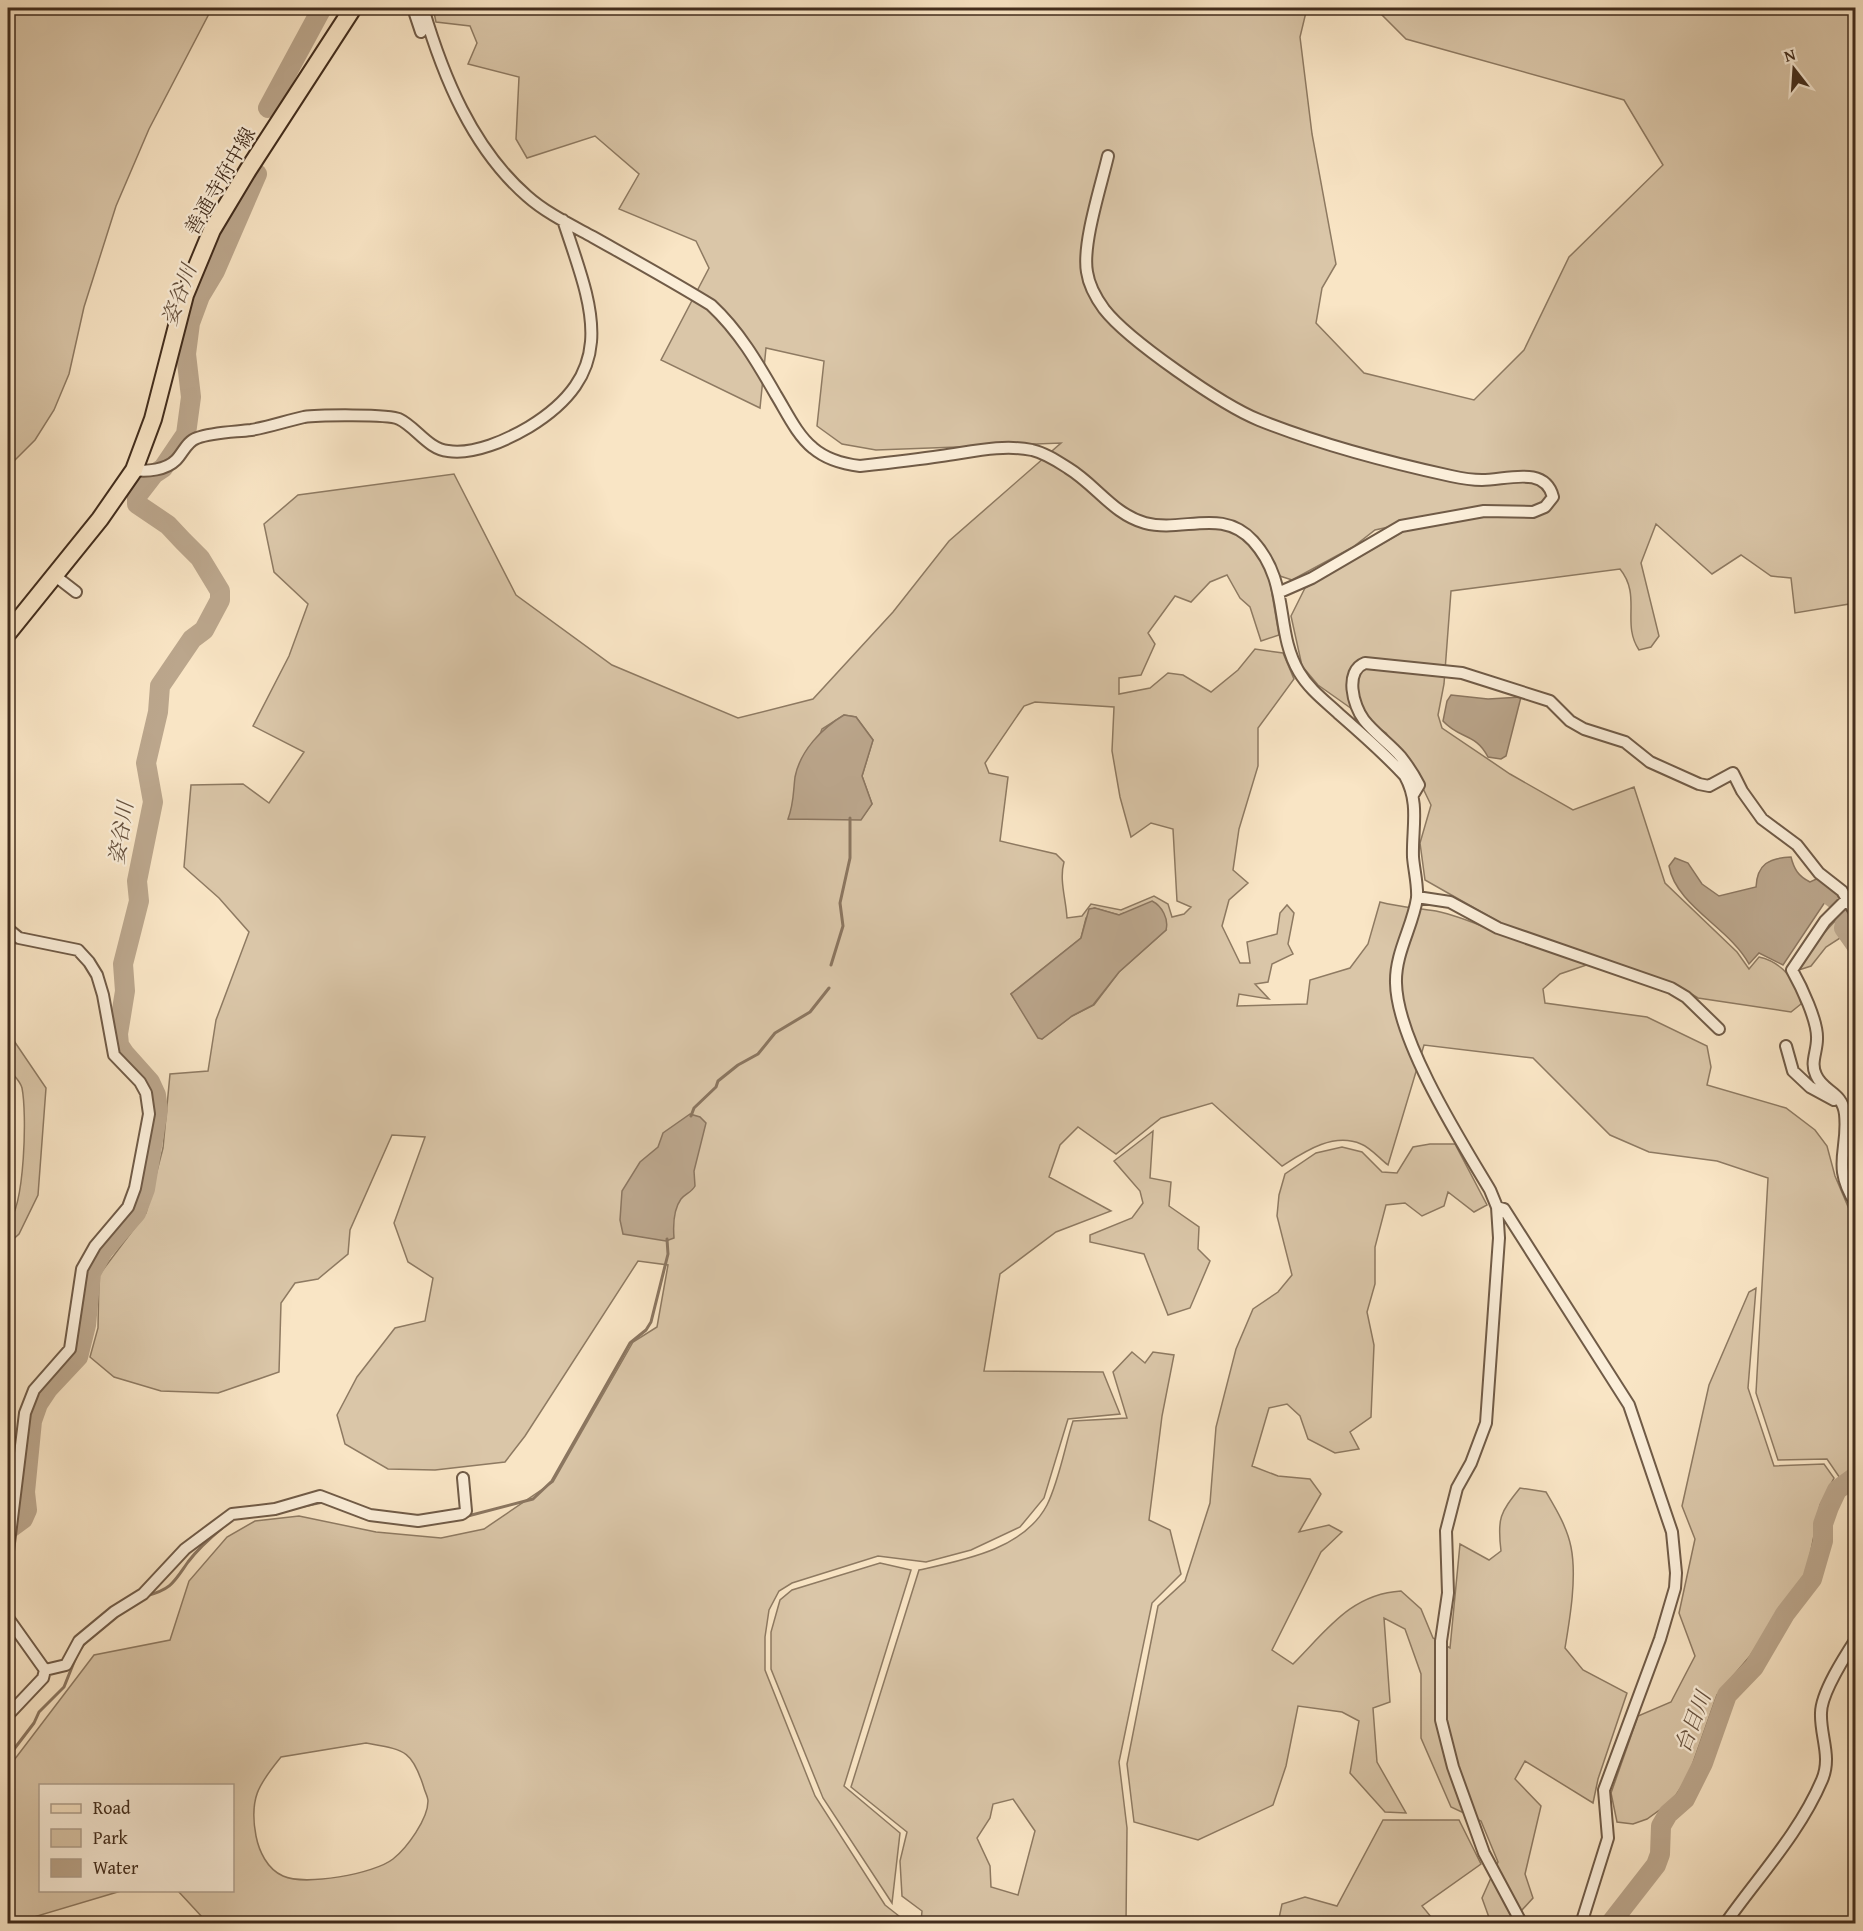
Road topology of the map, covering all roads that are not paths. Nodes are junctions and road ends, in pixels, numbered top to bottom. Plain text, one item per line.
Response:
1 (354, 8) edge
2 (413, 8) edge
3 (423, 8) edge
4 (421, 32) dead end
5 (1108, 156) dead end
6 (563, 220) junction
7 (134, 470) junction
8 (54, 575) junction
9 (76, 592) dead end
10 (1280, 592) junction
11 (8, 633) edge
12 (1413, 795) junction
13 (1417, 897) junction
14 (1846, 900) junction
15 (1856, 914) edge
16 (8, 929) edge
17 (1719, 1029) dead end
18 (1785, 1046) dead end
19 (1844, 1128) junction
20 (1856, 1204) edge
21 (1497, 1207) junction
22 (463, 1478) dead end
23 (9, 1521) edge
24 (8, 1551) edge
25 (8, 1618) edge
26 (1856, 1639) edge
27 (45, 1670) junction
28 (8, 1715) edge
29 (1729, 1922) edge
30 (1522, 1923) edge
31 (1581, 1923) edge

1 - 7 main road, 善通寺府中線
2 - 4 street
3 - 6 street
5 - 10 street
6 - 7 street
6 - 10 street
7 - 8 main road, 善通寺府中線
8 - 9 street
8 - 11 main road, 善通寺府中線
10 - 12 street
12 - 13 street
12 - 14 street
13 - 17 street
13 - 21 street
14 - 15 street
14 - 19 street
16 - 23 street
18 - 19 street
19 - 20 street
21 - 30 street
21 - 31 street
22 - 27 street
23 - 24 street
25 - 27 street
26 - 29 street
27 - 28 street

